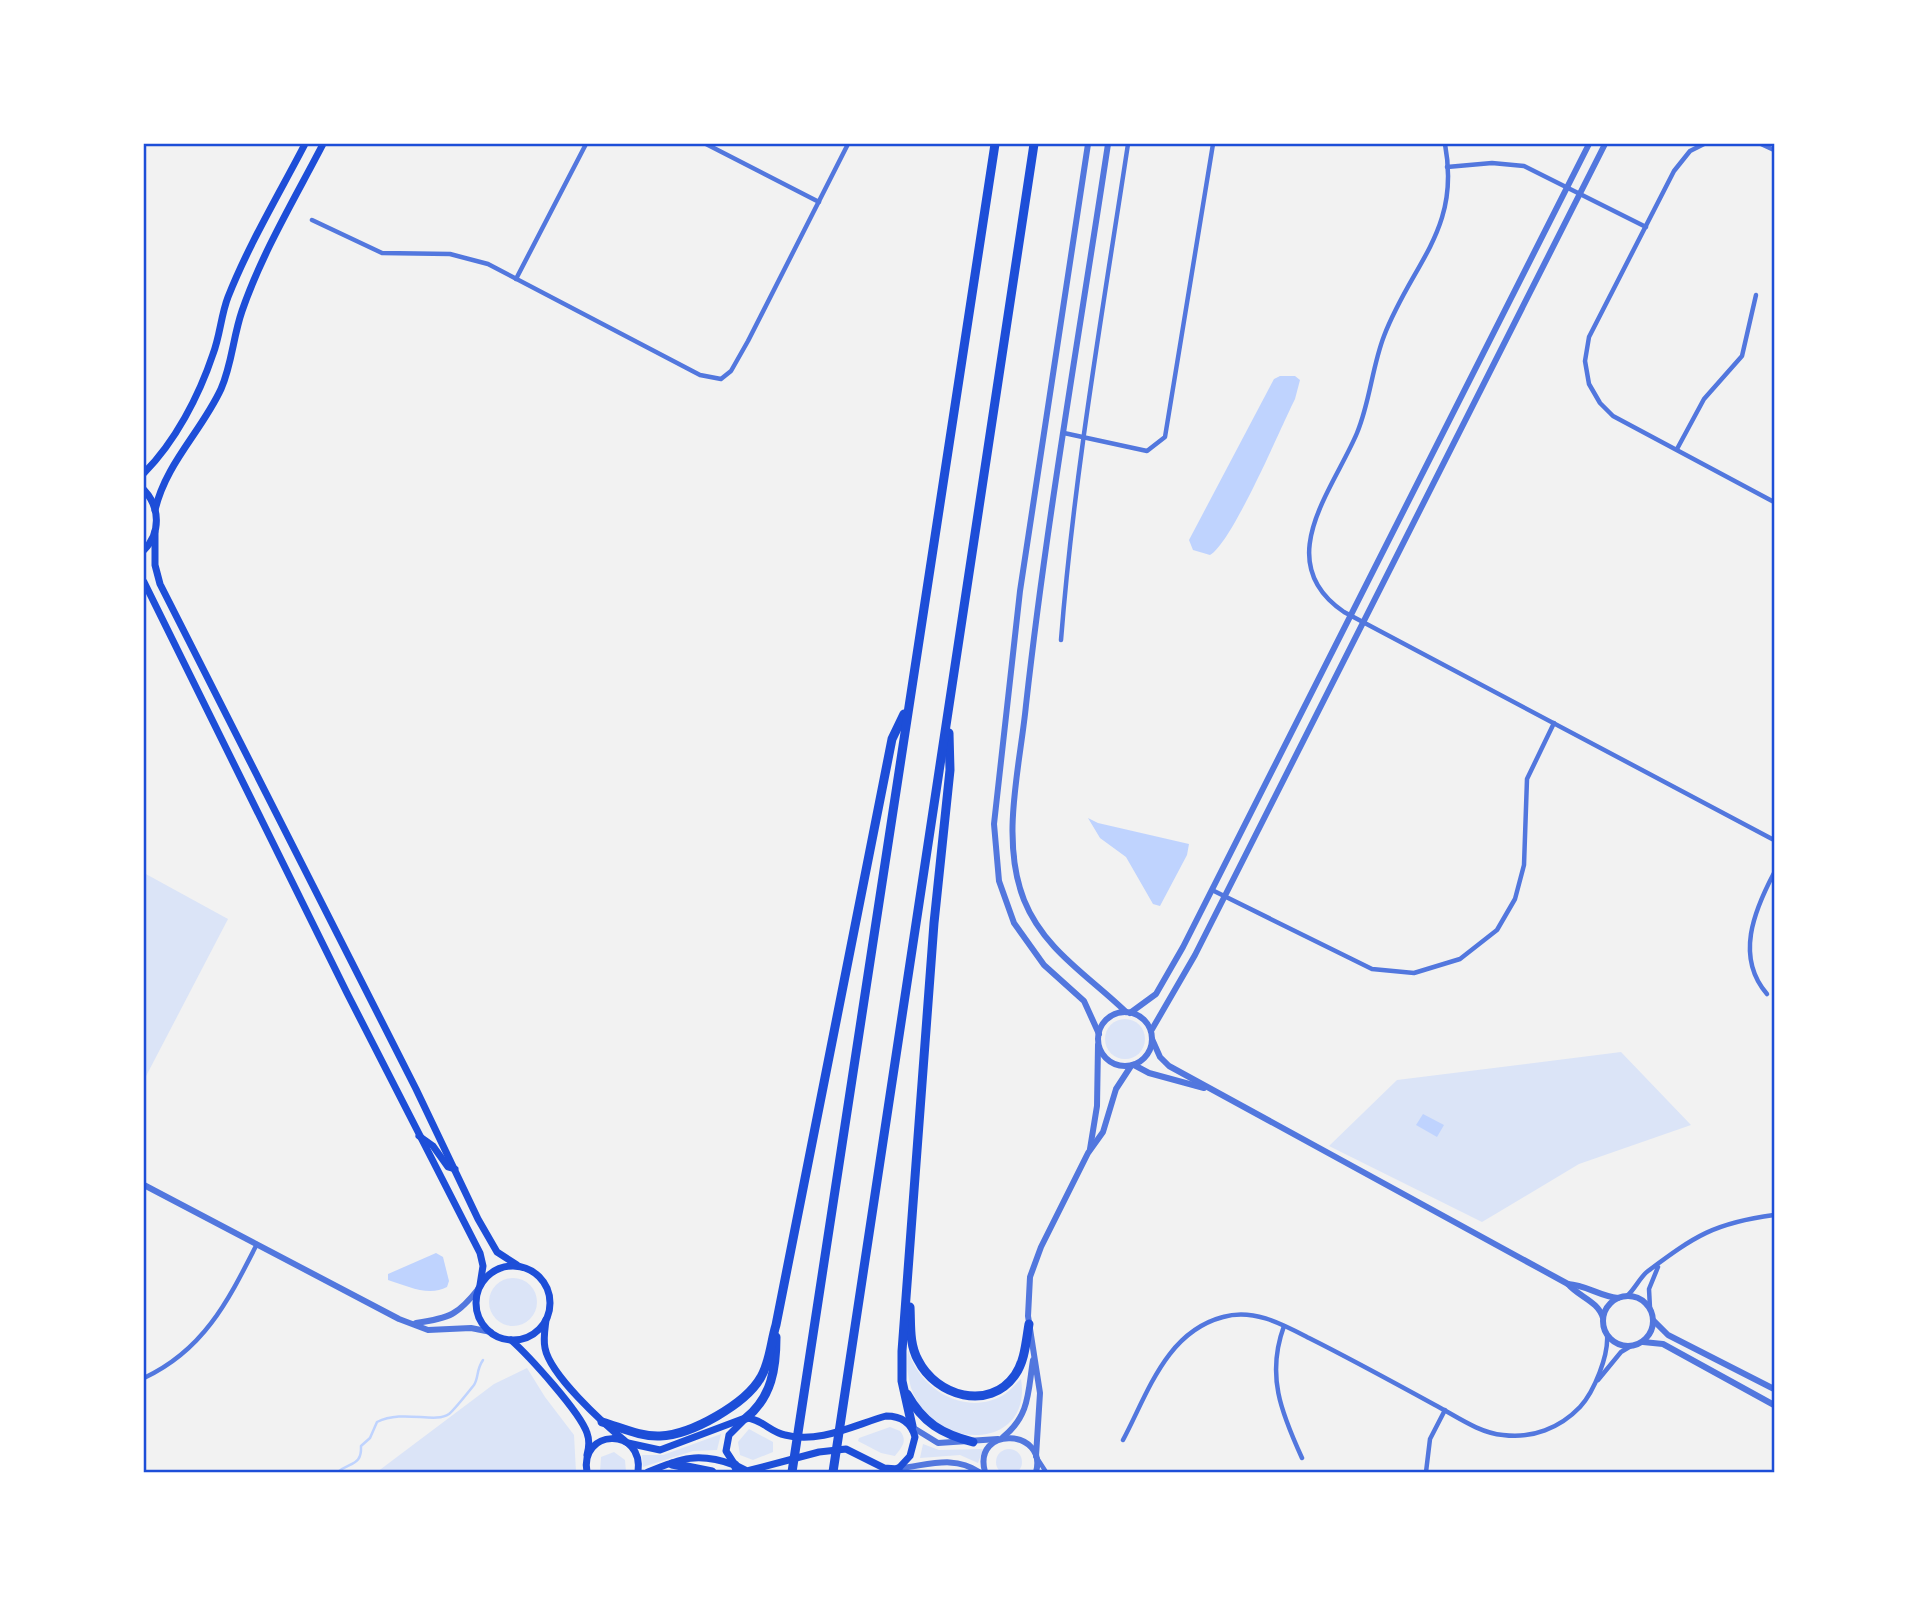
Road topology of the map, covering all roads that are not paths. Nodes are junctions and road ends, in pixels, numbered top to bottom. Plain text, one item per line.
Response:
1 (305, 144) edge
2 (323, 144) edge
3 (586, 144) edge
4 (706, 144) edge
5 (848, 144) edge
6 (995, 144) edge
7 (1034, 144) edge
8 (1088, 144) edge
9 (1108, 144) edge
10 (1128, 144) edge
11 (1213, 144) edge
12 (1445, 144) edge
13 (1589, 144) edge
14 (1605, 144) edge
15 (1704, 144) edge
16 (1761, 144) edge
17 (1774, 150) edge
18 (1447, 167) junction
19 (1573, 190) junction
20 (819, 202) junction
21 (312, 220) dead end
22 (1646, 227) junction
23 (516, 279) junction
24 (1756, 295) dead end
25 (1064, 433) junction
26 (1083, 435) junction
27 (1676, 449) junction
28 (145, 470) edge
29 (144, 490) edge
30 (1774, 502) edge
31 (155, 510) junction
32 (155, 532) junction
33 (144, 550) edge
34 (144, 582) edge
35 (1357, 619) junction
36 (1061, 640) dead end
37 (909, 705) junction
38 (949, 710) junction
39 (1554, 723) junction
40 (1774, 840) edge
41 (1774, 873) edge
42 (1212, 890) junction
43 (1224, 897) junction
44 (363, 984) junction
45 (347, 993) junction
46 (1766, 993) dead end
47 (1128, 1012) junction
48 (1151, 1031) junction
49 (1098, 1037) junction
50 (1152, 1039) junction
51 (1132, 1065) junction
52 (1205, 1088) junction
53 (419, 1135) junction
54 (1090, 1151) junction
55 (455, 1169) junction
56 (144, 1185) edge
57 (1774, 1215) edge
58 (257, 1244) junction
59 (517, 1265) junction
60 (1659, 1266) junction
61 (908, 1281) junction
62 (1568, 1284) junction
63 (479, 1286) junction
64 (1627, 1296) junction
65 (1618, 1298) junction
66 (1650, 1308) junction
67 (1603, 1318) junction
68 (546, 1320) junction
69 (1654, 1321) junction
70 (414, 1323) junction
71 (1029, 1324) junction
72 (776, 1325) junction
73 (1284, 1325) junction
74 (491, 1332) junction
75 (1607, 1334) junction
76 (511, 1340) junction
77 (1643, 1342) junction
78 (1630, 1346) junction
79 (1034, 1358) junction
80 (144, 1378) edge
81 (1597, 1381) junction
82 (903, 1387) junction
83 (1774, 1389) edge
84 (1774, 1405) edge
85 (1445, 1410) junction
86 (746, 1418) junction
87 (602, 1422) junction
88 (912, 1426) junction
89 (1000, 1438) junction
90 (1123, 1440) dead end
91 (626, 1442) junction
92 (973, 1442) junction
93 (587, 1455) junction
94 (1036, 1457) junction
95 (1302, 1458) dead end
96 (672, 1464) junction
97 (735, 1468) edge
98 (898, 1470) edge
99 (587, 1472) edge
100 (638, 1472) edge
101 (648, 1472) edge
102 (712, 1472) edge
103 (792, 1472) edge
104 (833, 1472) edge
105 (982, 1472) edge
106 (1035, 1472) edge
107 (1046, 1472) edge
108 (1426, 1472) edge

1 - 28 main road
2 - 31 main road
3 - 23 street
4 - 20 street
5 - 20 street
6 - 37 highway
7 - 38 highway
8 - 49 street
9 - 25 street
10 - 26 street
11 - 26 street
12 - 18 street
13 - 19 street
14 - 19 street
15 - 22 street
16 - 17 street
18 - 19 street
18 - 35 street
19 - 22 street
19 - 35 street
19 - 35 street
20 - 23 street
21 - 23 street
22 - 27 street
24 - 27 street
25 - 26 street
25 - 47 street
26 - 36 street
27 - 30 street
29 - 31 main road
31 - 32 main road
32 - 33 main road
32 - 44 main road
34 - 45 main road
35 - 39 street
35 - 42 street
35 - 43 street
37 - 72 highway
37 - 103 highway
38 - 61 highway
38 - 104 highway
39 - 40 street
39 - 43 street
41 - 46 street
42 - 43 street
42 - 47 street
43 - 48 street
44 - 45 main road
44 - 55 main road
45 - 53 main road
47 - 48 street
47 - 49 street
48 - 50 street
49 - 51 street
49 - 54 street
50 - 51 street
50 - 52 street
51 - 52 street
51 - 54 street
52 - 62 street
53 - 55 main road
53 - 63 main road
54 - 71 street
55 - 59 main road
56 - 58 street
57 - 60 street
58 - 70 street
58 - 80 street
59 - 63 main road
59 - 68 main road
60 - 64 street
60 - 66 street
61 - 71 highway
61 - 82 highway
62 - 65 street
62 - 67 street
63 - 70 street
63 - 74 main road
64 - 65 street
64 - 66 street
65 - 67 street
66 - 69 street
67 - 75 street
68 - 76 main road
68 - 87 main road
69 - 77 street
69 - 83 street
70 - 74 street
71 - 79 street
72 - 86 highway
72 - 87 highway
73 - 85 street
73 - 90 street
73 - 95 street
74 - 76 main road
75 - 78 street
75 - 81 street
76 - 93 main road
77 - 78 street
77 - 84 street
78 - 81 street
79 - 89 street
79 - 94 street
81 - 85 street
82 - 88 highway
82 - 92 highway
85 - 108 street
86 - 88 main road
86 - 91 main road
86 - 97 main road
87 - 91 main road
88 - 92 street
88 - 98 main road
89 - 92 street
89 - 94 street
89 - 105 street
91 - 93 main road
91 - 100 main road
93 - 99 main road
94 - 106 street
94 - 107 street
96 - 97 main road
96 - 101 main road
96 - 102 highway
97 - 98 main road
98 - 105 street

